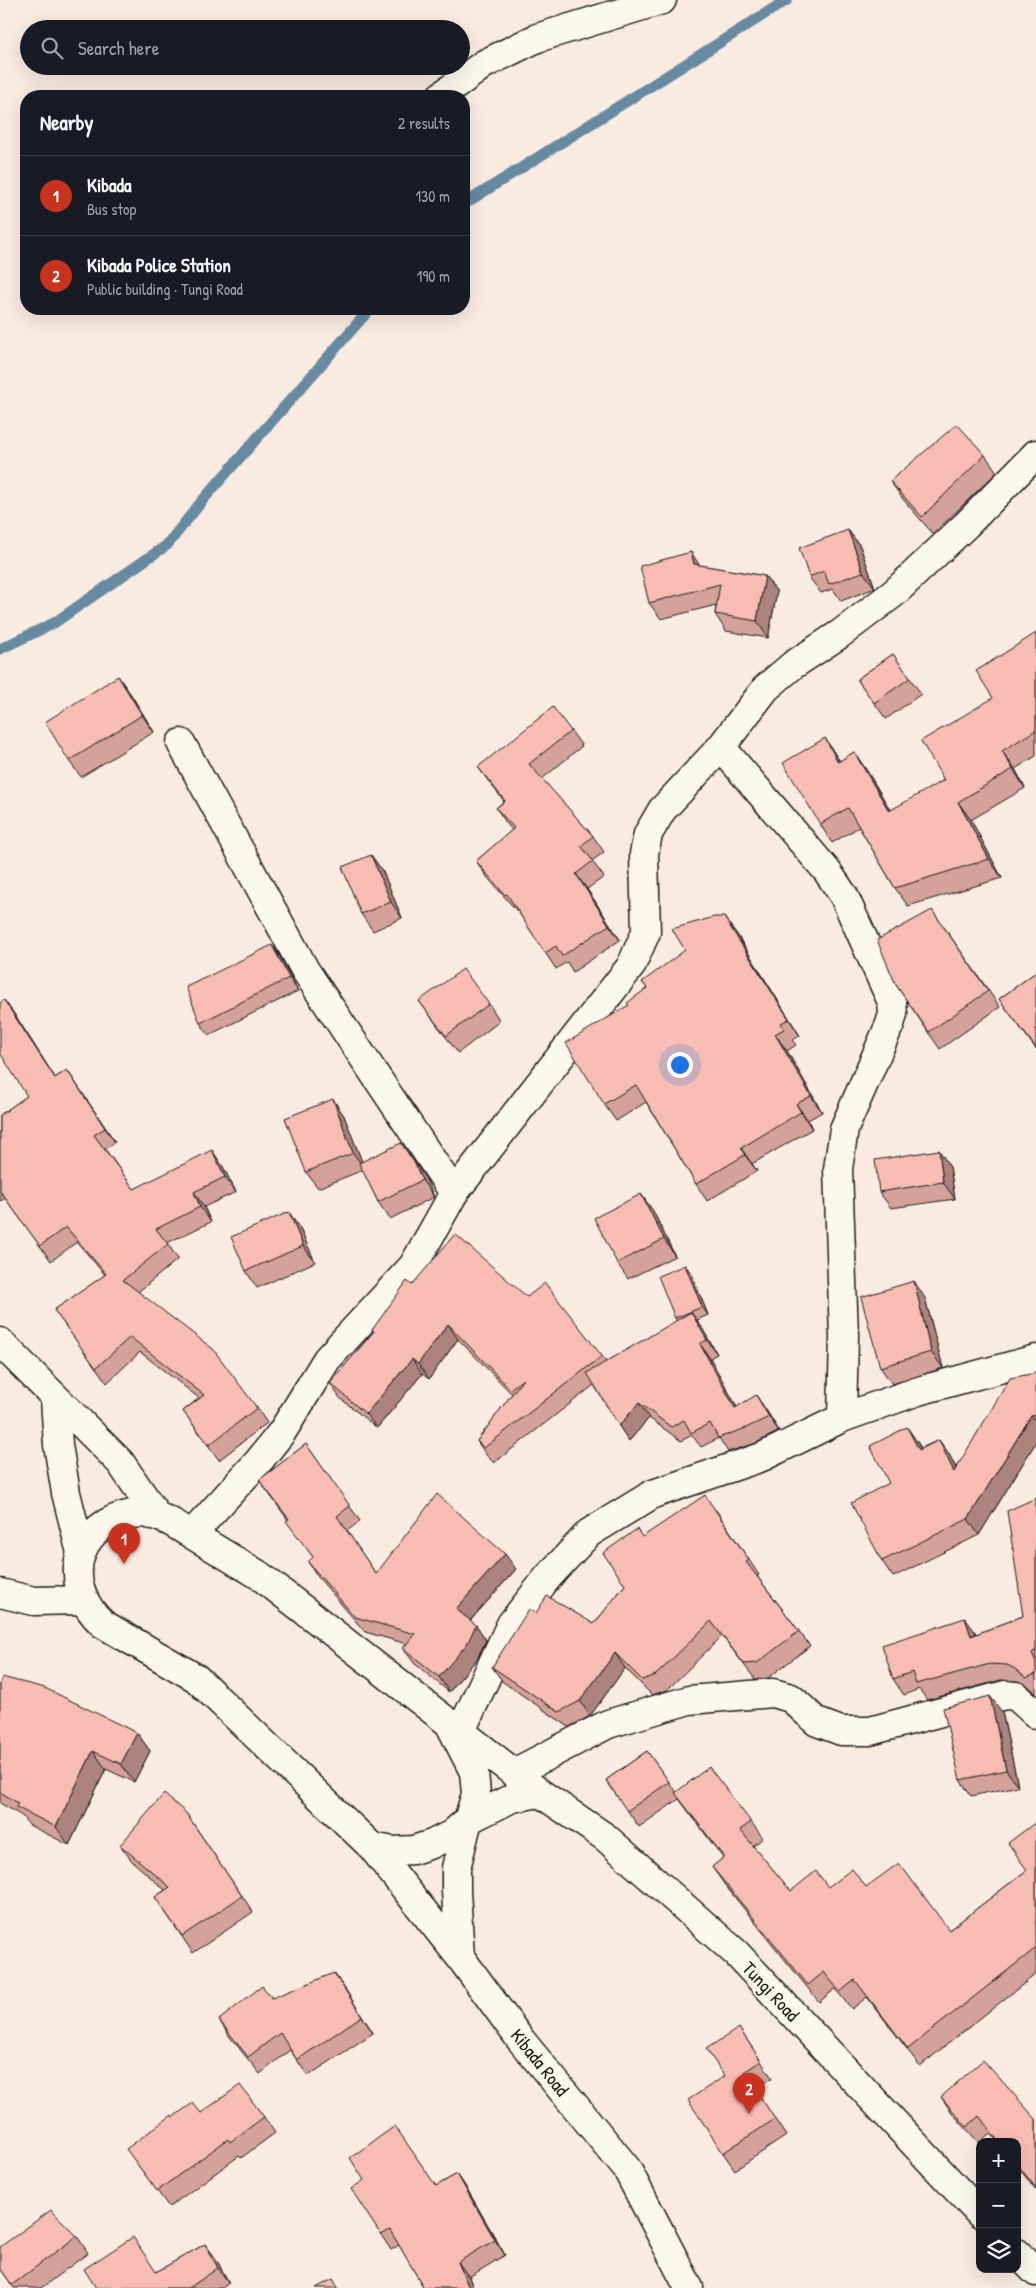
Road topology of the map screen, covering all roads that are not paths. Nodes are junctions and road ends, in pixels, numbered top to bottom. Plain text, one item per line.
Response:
1 (662, 0) edge
2 (470, 75) edge
3 (470, 75) edge
4 (450, 90) edge
5 (1036, 454) edge
6 (181, 743) dead end
7 (721, 747) junction
8 (454, 1193) junction
9 (0, 1342) edge
10 (1036, 1359) edge
11 (55, 1399) junction
12 (842, 1418) junction
13 (157, 1516) junction
14 (192, 1534) junction
15 (81, 1553) junction
16 (0, 1593) edge
17 (83, 1600) junction
18 (1036, 1714) edge
19 (455, 1727) junction
20 (514, 1773) junction
21 (540, 1794) junction
22 (468, 1820) junction
23 (372, 1847) junction
24 (460, 1957) junction
25 (976, 2210) edge
26 (1021, 2257) edge
27 (1036, 2272) edge
28 (689, 2288) edge

1 - 3 street
2 - 4 street
5 - 7 street
6 - 8 street
7 - 8 street
7 - 12 street
8 - 14 street
9 - 11 street
10 - 12 street
11 - 13 street
11 - 15 street
12 - 19 street
13 - 14 street, Tungi Road
13 - 15 street
14 - 19 street, Tungi Road
15 - 17 street
16 - 17 street
17 - 23 street, Kibada Road
18 - 20 street
19 - 20 street, Tungi Road
19 - 22 street
20 - 21 street, Tungi Road
21 - 22 street
21 - 25 street, Tungi Road
22 - 23 street
22 - 24 street
23 - 24 street, Kibada Road
24 - 28 street, Kibada Road
26 - 27 street

